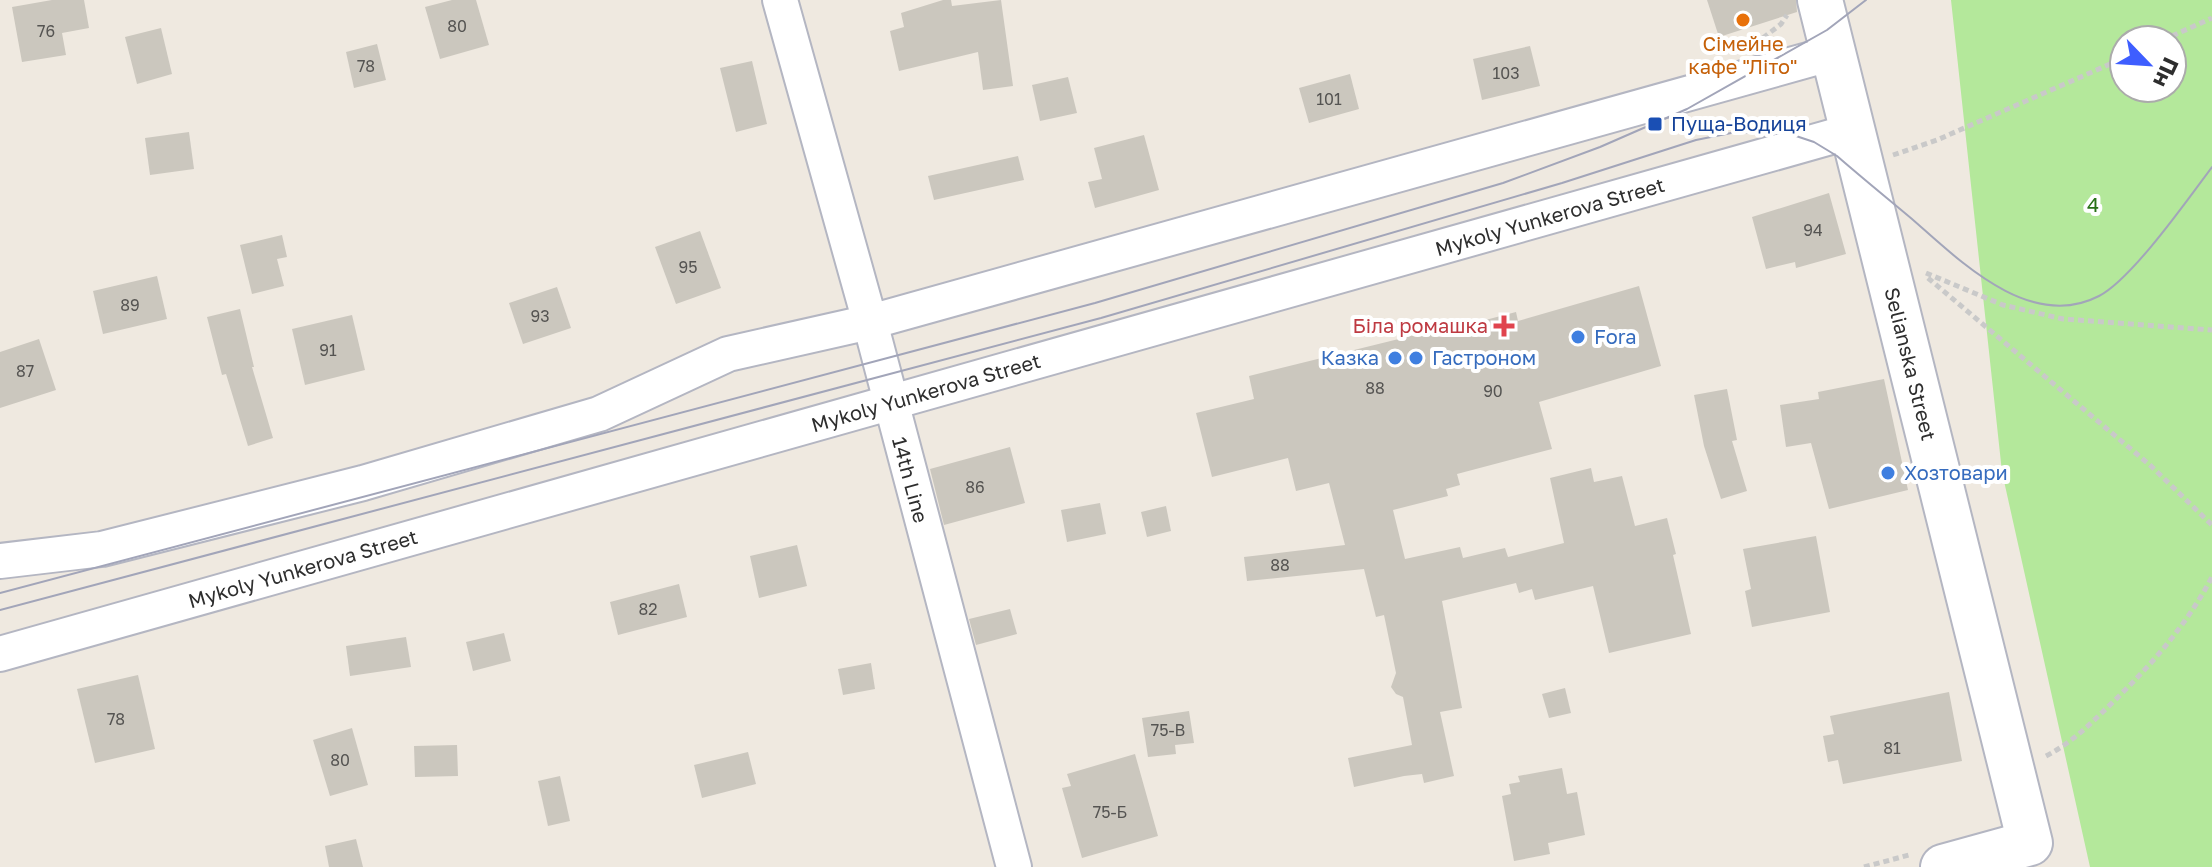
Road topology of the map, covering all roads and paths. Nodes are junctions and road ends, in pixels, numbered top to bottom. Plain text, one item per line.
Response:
1 (780, 0) edge
2 (1820, 0) edge
3 (2212, 18) edge
4 (2188, 29) edge
5 (1833, 53) junction
6 (2108, 65) edge
7 (1852, 131) junction
8 (1896, 169) dead end
9 (1919, 270) junction
10 (1922, 284) dead end
11 (870, 322) junction
12 (2212, 330) edge
13 (890, 403) junction
14 (2212, 525) edge
15 (0, 561) edge
16 (2212, 577) edge
17 (0, 654) edge
18 (2039, 742) dead end
19 (2034, 855) edge
20 (1014, 867) edge
21 (1943, 867) edge

1 - 11 street, 14th Line
2 - 5 street, Selianska Street
3 - 4 path
5 - 7 street, Selianska Street
5 - 11 street
6 - 8 path
7 - 13 street, Mykoly Yunkerova Street
7 - 19 street, Selianska Street
9 - 10 path
9 - 12 path
9 - 14 path
11 - 13 street, 14th Line
11 - 15 street
13 - 17 street, Mykoly Yunkerova Street
13 - 20 street, 14th Line
16 - 18 path
19 - 21 street

